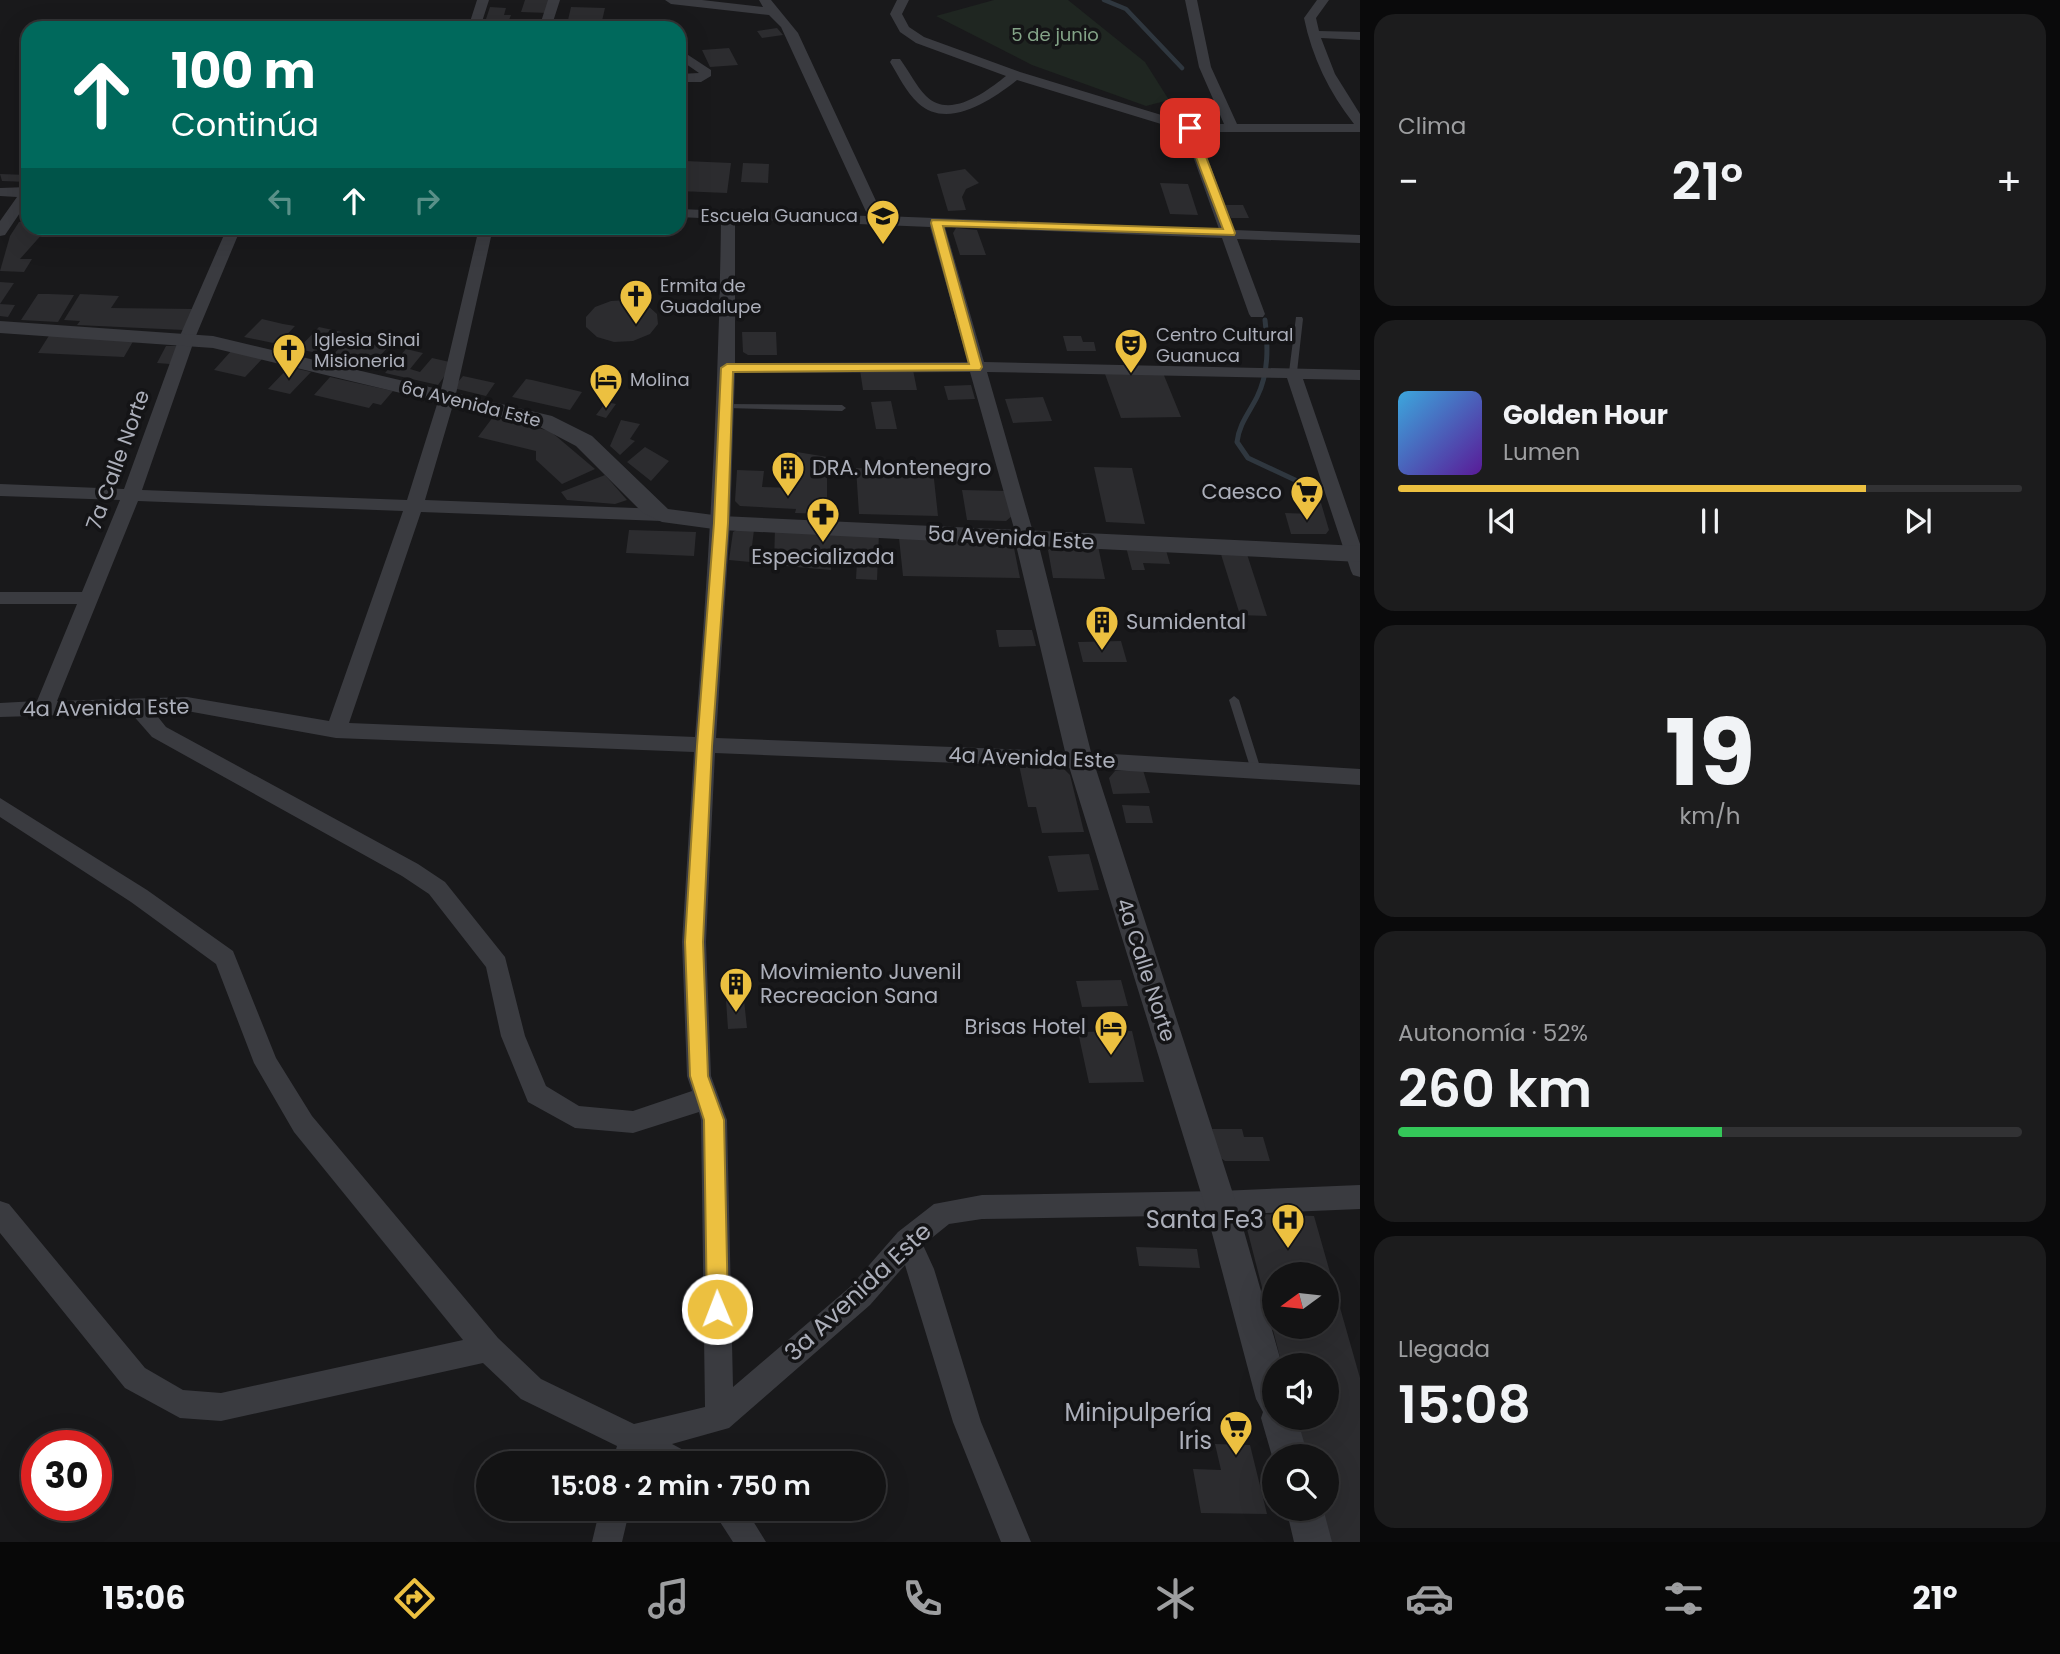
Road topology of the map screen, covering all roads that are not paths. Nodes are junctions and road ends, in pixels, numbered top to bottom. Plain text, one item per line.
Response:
1 (482, 0) edge
2 (554, 0) edge
3 (670, 0) edge
4 (765, 0) edge
5 (903, 0) edge
6 (1191, 0) edge
7 (1318, 1) edge
8 (774, 12) junction
9 (476, 21) edge
10 (547, 21) edge
11 (1312, 34) junction
12 (1360, 36) edge
13 (686, 58) edge
14 (896, 62) dead end
15 (1015, 75) junction
16 (686, 78) edge
17 (1360, 125) edge
18 (1232, 127) junction
19 (1190, 128) junction
20 (0, 192) edge
21 (21, 192) edge
22 (21, 202) edge
23 (686, 213) edge
24 (728, 215) junction
25 (878, 221) junction
26 (936, 223) junction
27 (0, 232) edge
28 (1230, 233) junction
29 (231, 235) edge
30 (484, 235) edge
31 (1360, 239) edge
32 (1257, 314) dead end
33 (1299, 319) dead end
34 (0, 327) edge
35 (187, 338) junction
36 (976, 367) junction
37 (727, 368) junction
38 (1285, 372) junction
39 (1360, 375) edge
40 (447, 398) junction
41 (726, 406) junction
42 (842, 408) dead end
43 (0, 489) edge
44 (131, 495) junction
45 (414, 506) junction
46 (662, 515) junction
47 (721, 523) junction
48 (1026, 539) junction
49 (1358, 559) edge
50 (0, 598) edge
51 (89, 598) junction
52 (1234, 700) dead end
53 (136, 706) junction
54 (44, 709) junction
55 (0, 710) edge
56 (336, 730) junction
57 (705, 746) junction
58 (1080, 760) junction
59 (1256, 770) junction
60 (1360, 776) edge
61 (0, 806) edge
62 (706, 1098) junction
63 (1360, 1197) edge
64 (1220, 1203) junction
65 (0, 1213) edge
66 (907, 1241) junction
67 (488, 1348) junction
68 (1262, 1355) edge
69 (719, 1418) junction
70 (630, 1451) edge
71 (612, 1521) edge
72 (736, 1521) edge
73 (1308, 1521) edge
74 (607, 1542) edge
75 (751, 1542) edge
76 (1016, 1542) edge
77 (1314, 1542) edge

1 - 9 street
2 - 10 street
3 - 8 street
4 - 8 street
5 - 15 street
6 - 18 street
7 - 11 street
8 - 25 street
11 - 12 street
11 - 17 street
13 - 16 street
14 - 15 street
15 - 19 street
17 - 18 street
18 - 19 street
19 - 28 street
20 - 21 street
22 - 27 street
23 - 24 street
24 - 25 street
24 - 37 street
25 - 26 street
26 - 28 street
26 - 36 street
28 - 31 street
28 - 32 street
29 - 35 street, 7a Calle Norte
30 - 40 street
33 - 38 lane
34 - 35 street, 6a Avenida Este
35 - 40 street, 6a Avenida Este
35 - 44 street, 7a Calle Norte
36 - 37 street
36 - 38 street
36 - 48 street
37 - 41 street
38 - 39 street
38 - 49 street
40 - 45 street
40 - 46 street, 6a Avenida Este
41 - 42 lane
41 - 47 street
43 - 44 street
44 - 45 street
44 - 51 street, 7a Calle Norte
45 - 46 street
45 - 56 street
46 - 47 street, 5a Avenida Este
47 - 48 street, 5a Avenida Este
47 - 57 street
48 - 49 street, 5a Avenida Este
48 - 58 street, 4a Calle Norte
50 - 51 street
51 - 54 street, 7a Calle Norte
52 - 59 lane
53 - 54 street, 4a Avenida Este
53 - 56 street, 4a Avenida Este
53 - 62 street
54 - 55 street, 4a Avenida Este
56 - 57 street, 4a Avenida Este
57 - 58 street, 4a Avenida Este
57 - 62 street
58 - 59 street, 4a Avenida Este
58 - 64 street, 4a Calle Norte
59 - 60 street, 4a Avenida Este
61 - 67 street
62 - 69 street
63 - 64 street, 3a Avenida Este
64 - 66 street, 3a Avenida Este
64 - 68 street, 4a Calle Norte
65 - 67 street
66 - 69 street, 3a Avenida Este
66 - 76 street
67 - 70 street
69 - 70 street, 3a Avenida Este
71 - 74 street
72 - 75 street
73 - 77 street

